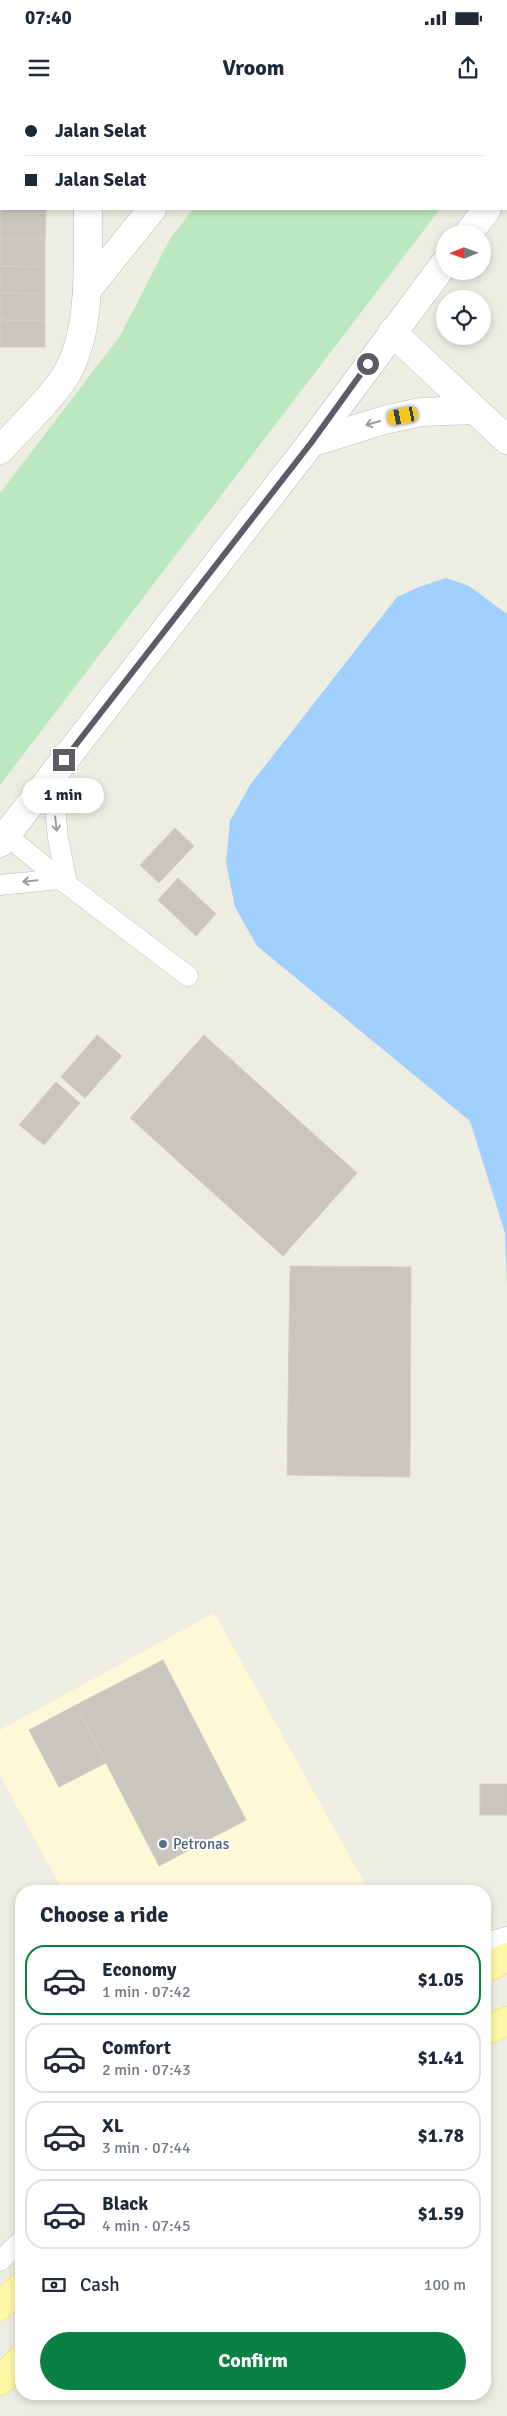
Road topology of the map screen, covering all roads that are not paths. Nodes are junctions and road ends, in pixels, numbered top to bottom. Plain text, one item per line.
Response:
1 (88, 210) edge
2 (151, 210) edge
3 (486, 210) edge
4 (475, 225) edge
5 (436, 275) edge
6 (87, 290) junction
7 (392, 332) junction
8 (473, 410) junction
9 (507, 440) edge
10 (311, 443) junction
11 (0, 450) edge
12 (52, 776) junction
13 (3, 839) edge
14 (64, 881) junction
15 (0, 885) edge
16 (188, 976) dead end
17 (507, 1937) edge
18 (491, 1942) edge
19 (507, 1958) edge
20 (491, 1966) edge
21 (507, 2021) edge
22 (491, 2028) edge
23 (15, 2247) edge
24 (0, 2261) edge
25 (15, 2292) edge
26 (0, 2306) edge
27 (15, 2365) edge
28 (0, 2381) edge

1 - 6 street
2 - 6 street
3 - 4 street
5 - 7 street
6 - 11 street
7 - 8 street
7 - 10 street
8 - 9 street
8 -> 10 street
10 - 12 street
12 - 13 street
12 -> 14 lane
13 - 14 lane
14 -> 15 lane
14 - 16 lane
17 - 18 lane
19 - 20 main road
21 - 22 main road
23 - 24 lane
25 - 26 main road
27 - 28 main road

